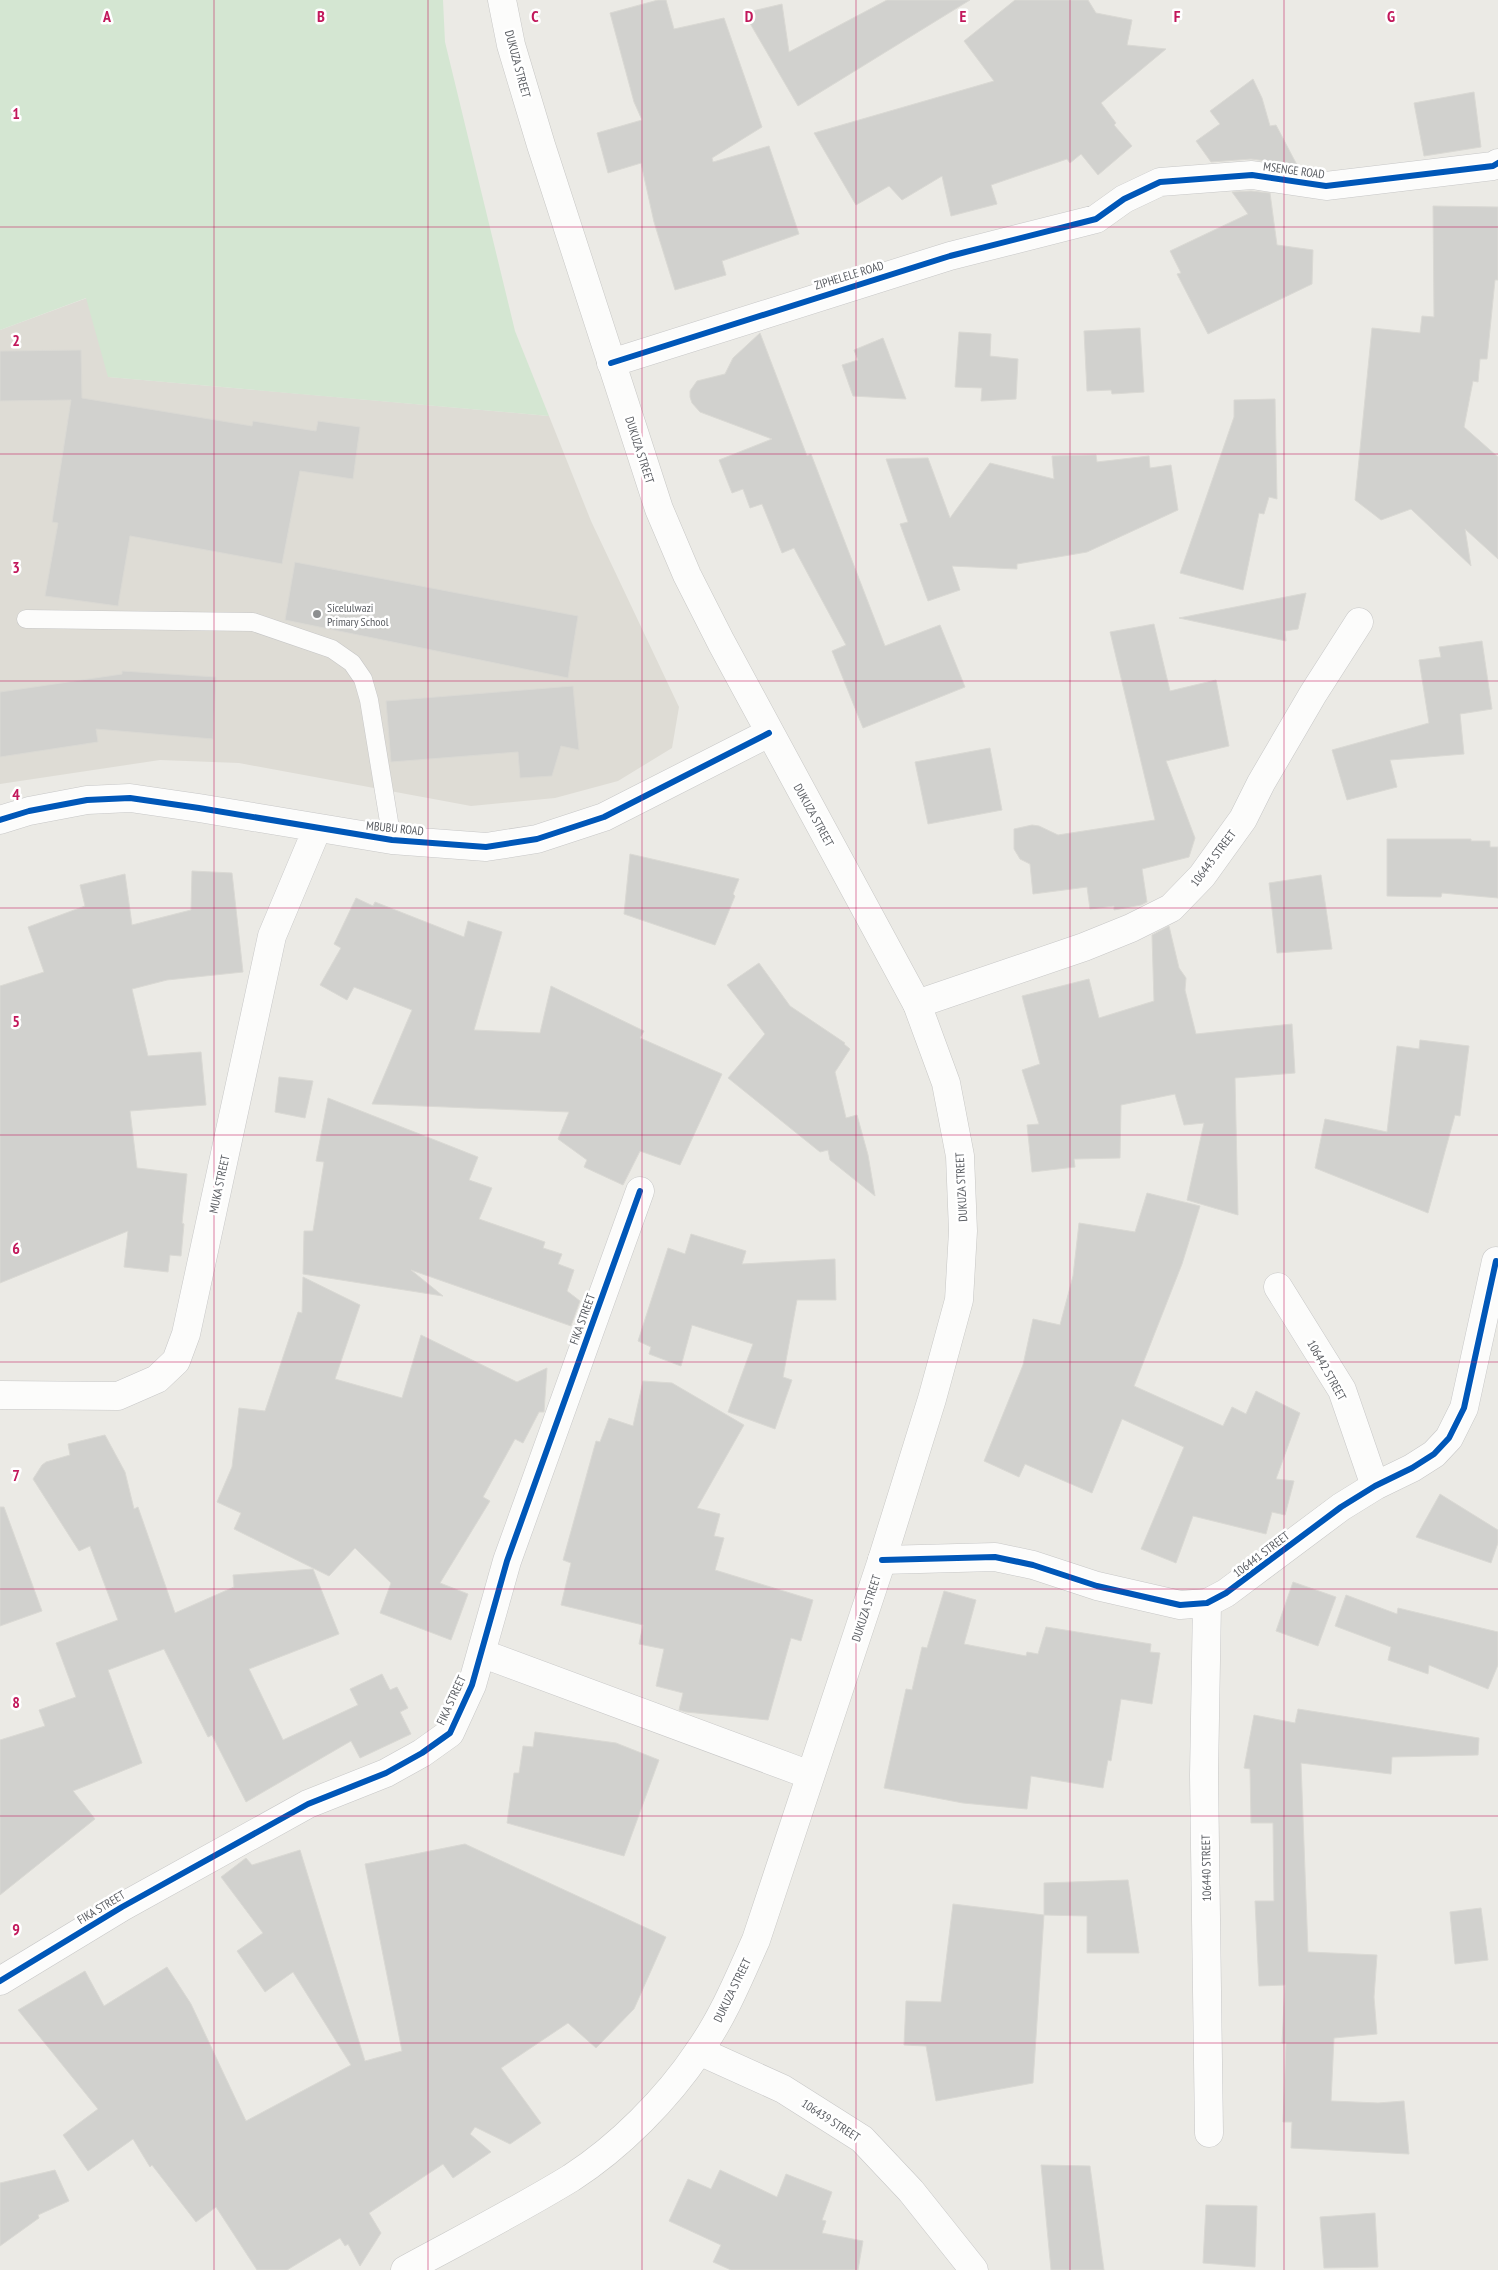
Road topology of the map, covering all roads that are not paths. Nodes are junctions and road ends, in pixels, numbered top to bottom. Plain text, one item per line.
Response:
1 (502, 0) edge
2 (1498, 163) edge
3 (1096, 219) joint
4 (611, 363) junction
5 (26, 619) dead end
6 (1359, 622) dead end
7 (769, 733) junction
8 (0, 820) edge
9 (317, 829) junction
10 (392, 840) junction
11 (917, 1004) junction
12 (640, 1191) dead end
13 (1496, 1261) dead end
14 (1278, 1287) dead end
15 (0, 1395) edge
16 (1375, 1486) junction
17 (882, 1560) junction
18 (1207, 1603) junction
19 (481, 1653) junction
20 (810, 1775) junction
21 (0, 1981) edge
22 (699, 2052) junction
23 (1209, 2133) dead end
24 (405, 2270) edge
25 (974, 2270) edge

1 - 4 street, DUKUZA STREET
2 - 3 street, MSENGE ROAD
3 - 4 street, ZIPHELELE ROAD
4 - 7 street, DUKUZA STREET
5 - 10 lane
6 - 11 street, 106443 STREET
7 - 10 street, MBUBU ROAD
7 - 11 street, DUKUZA STREET
8 - 9 street, MBUBU ROAD
9 - 10 street, MBUBU ROAD
9 - 15 street, MUKA STREET
11 - 17 street, DUKUZA STREET
12 - 19 street, FIKA STREET
13 - 16 street, 106441 STREET
14 - 16 street, 106442 STREET
16 - 18 street, 106441 STREET
17 - 18 street, 106441 STREET
17 - 20 street, DUKUZA STREET
18 - 23 street, 106440 STREET
19 - 20 street
19 - 21 street, FIKA STREET
20 - 22 street, DUKUZA STREET
22 - 24 street, DUKUZA STREET
22 - 25 street, 106439 STREET

